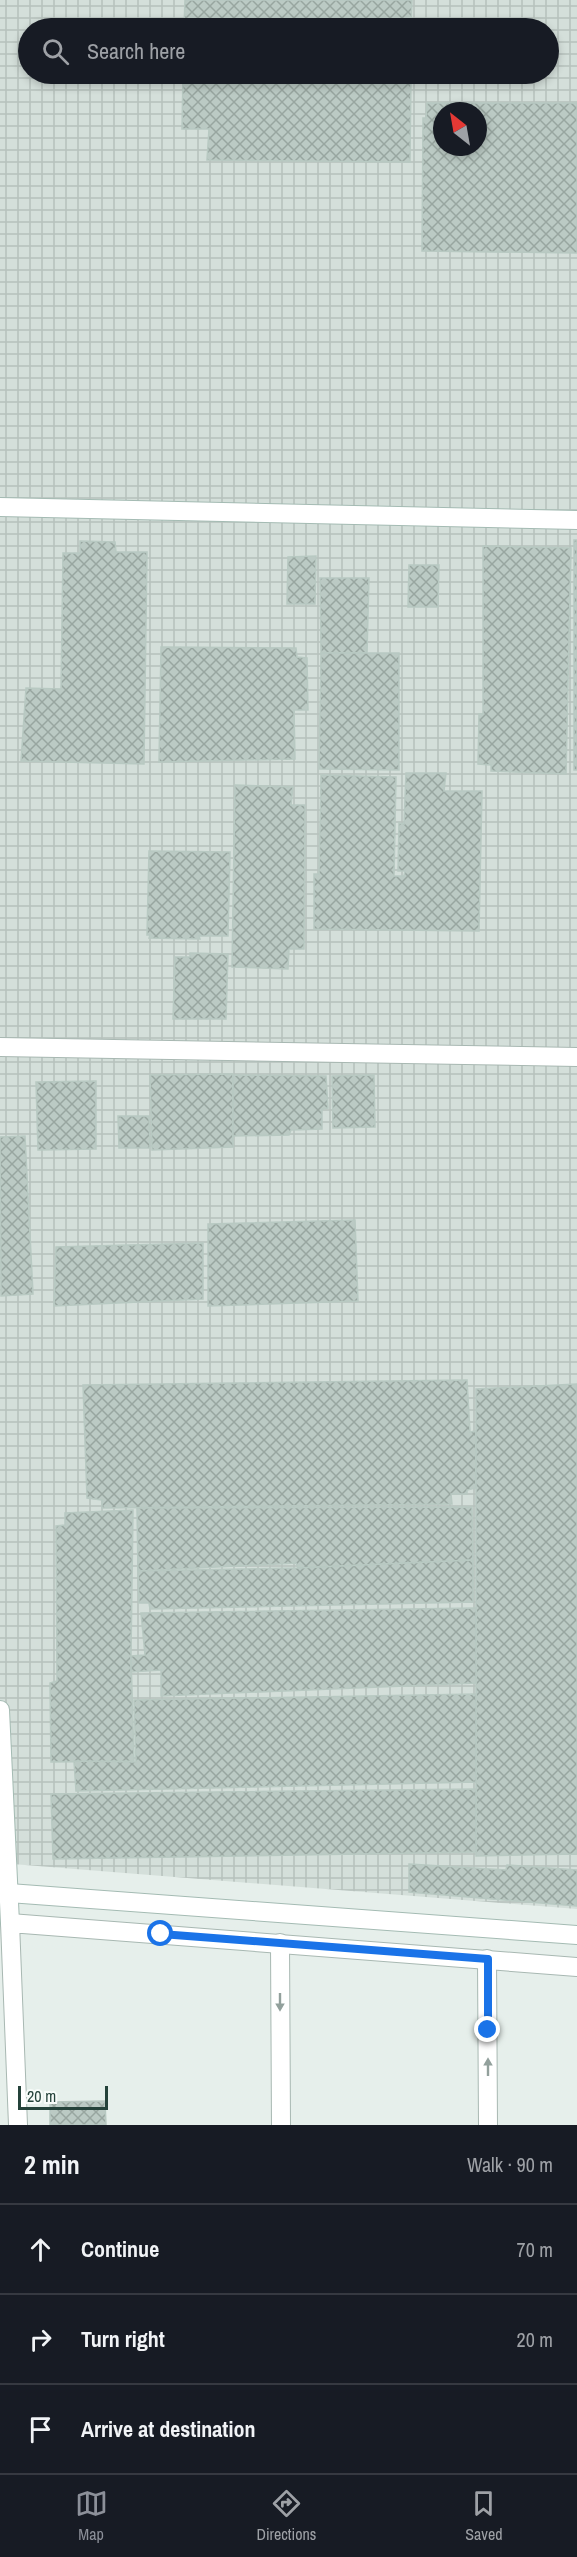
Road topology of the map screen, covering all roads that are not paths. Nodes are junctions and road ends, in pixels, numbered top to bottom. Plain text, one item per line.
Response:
1 (0, 507) edge
2 (577, 520) edge
3 (0, 1047) edge
4 (577, 1057) edge
5 (0, 1710) edge
6 (6, 1897) edge
7 (10, 1923) junction
8 (577, 1935) edge
9 (280, 1943) junction
10 (488, 1959) junction
11 (577, 1967) edge
12 (18, 2125) edge
13 (281, 2125) edge
14 (488, 2125) edge

1 - 2 street
3 - 4 street
5 - 6 street
6 - 7 street
6 - 8 street
7 - 9 street
7 - 12 street
9 - 10 street
9 -> 13 street
10 - 11 street
14 -> 10 street

